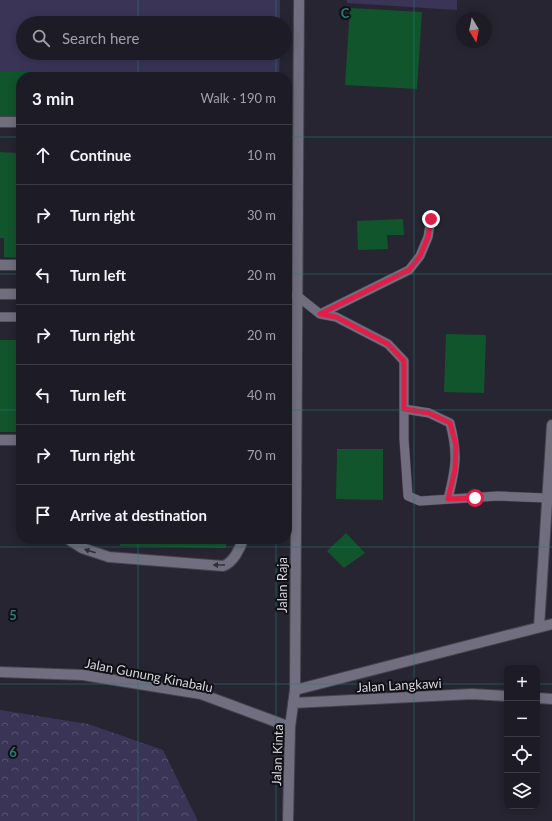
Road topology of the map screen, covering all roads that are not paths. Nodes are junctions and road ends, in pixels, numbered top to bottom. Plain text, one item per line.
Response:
1 (299, 0) edge
2 (0, 122) edge
3 (16, 122) edge
4 (431, 219) dead end
5 (292, 258) edge
6 (0, 265) edge
7 (16, 265) edge
8 (0, 294) edge
9 (16, 294) edge
10 (292, 296) edge
11 (320, 314) junction
12 (0, 317) edge
13 (16, 317) edge
14 (292, 394) edge
15 (404, 409) junction
16 (552, 425) edge
17 (0, 440) edge
18 (16, 440) edge
19 (547, 498) junction
20 (448, 499) junction
21 (76, 544) edge
22 (240, 544) edge
23 (552, 624) edge
24 (539, 627) junction
25 (0, 672) edge
26 (295, 690) junction
27 (504, 696) edge
28 (540, 698) edge
29 (552, 698) edge
30 (293, 703) junction
31 (290, 727) junction
32 (288, 821) edge

1 - 5 street, Jalan Raja
2 - 3 street
4 - 11 lane
6 - 7 street
8 - 9 street
10 - 11 lane
11 - 15 lane
12 - 13 lane
14 - 26 street, Jalan Raja
15 - 20 lane
15 - 20 lane
16 - 19 street
17 - 18 street
19 - 20 lane
19 - 24 street
22 -> 21 street
23 - 24 street
24 - 26 street
25 - 31 street, Jalan Gunung Kinabalu
26 - 30 street, Jalan Kinta
27 - 30 street, Jalan Langkawi
28 - 29 street
30 - 31 street, Jalan Kinta
31 - 32 street, Jalan Kinta

